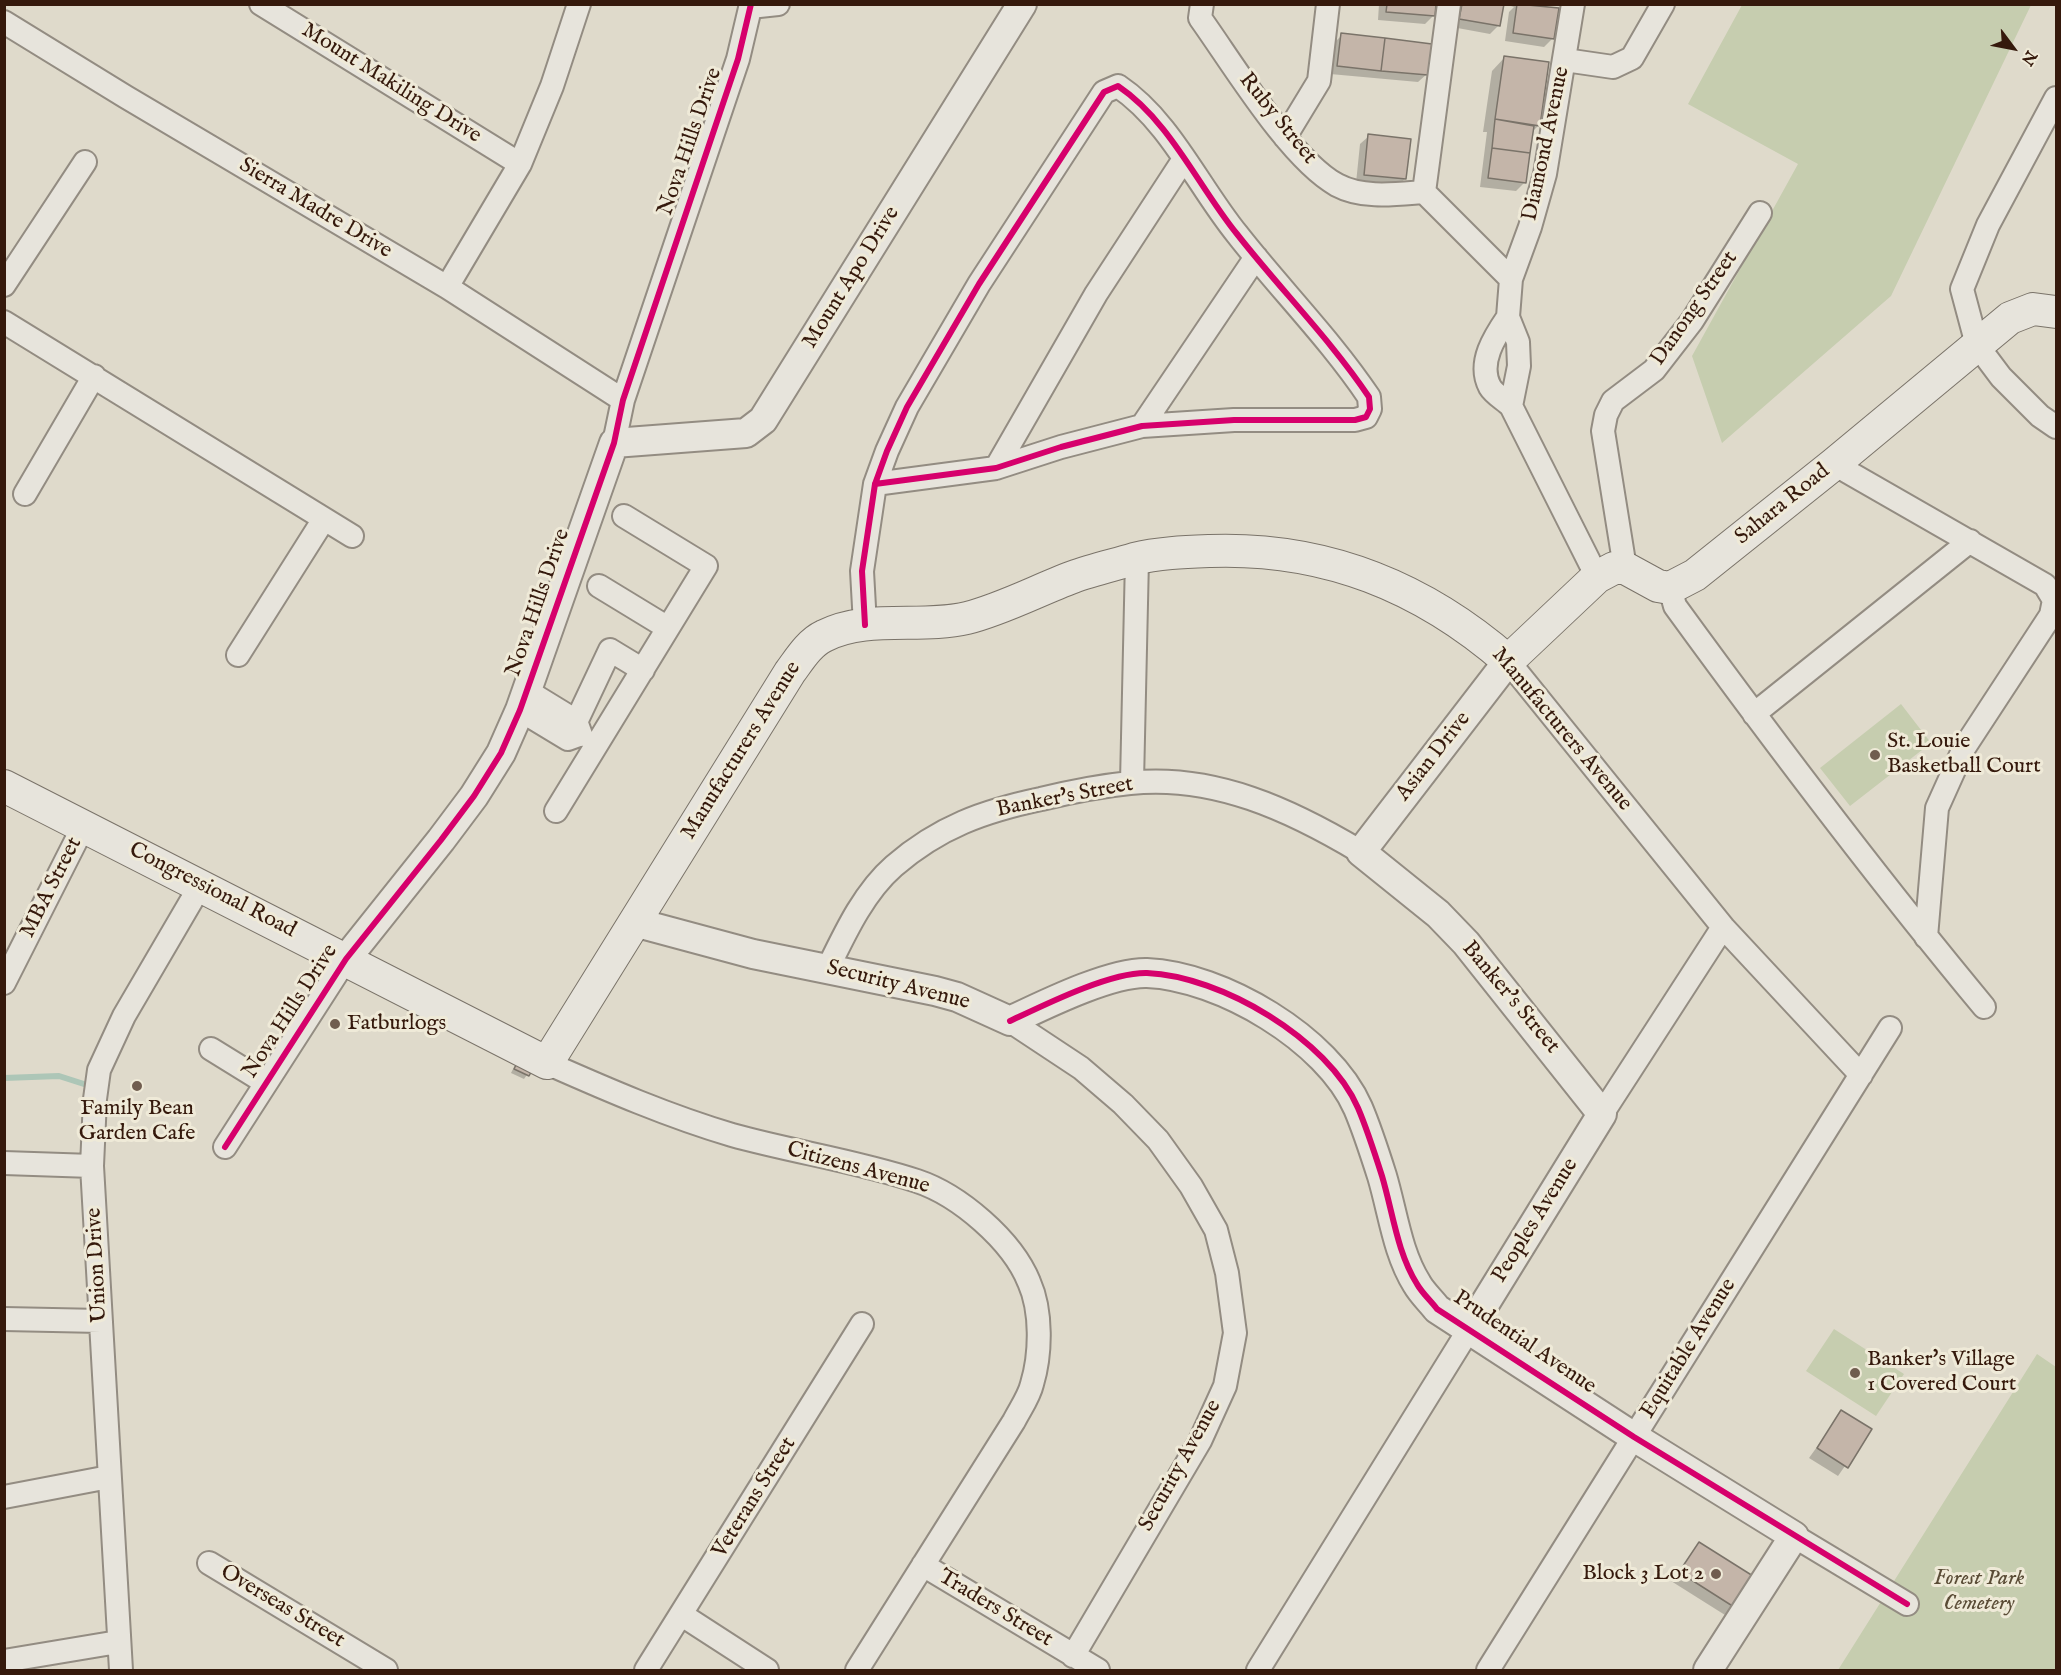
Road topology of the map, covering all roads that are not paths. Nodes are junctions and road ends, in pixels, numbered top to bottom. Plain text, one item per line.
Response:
1 (261, 4) edge
2 (579, 4) edge
3 (777, 4) edge
4 (1022, 4) edge
5 (1202, 4) edge
6 (1328, 4) edge
7 (1449, 4) edge
8 (1573, 4) edge
9 (1663, 4) edge
10 (751, 6) edge
11 (4, 22) edge
12 (1565, 60) junction
13 (2056, 98) edge
14 (1285, 137) junction
15 (1184, 159) junction
16 (85, 162) dead end
17 (520, 164) junction
18 (1424, 192) junction
19 (1760, 213) dead end
20 (1256, 257) junction
21 (1511, 279) junction
22 (4, 285) edge
23 (447, 287) junction
24 (2056, 312) edge
25 (1508, 317) junction
26 (4, 322) edge
27 (1977, 345) junction
28 (94, 376) junction
29 (623, 400) junction
30 (1511, 406) junction
31 (1142, 426) junction
32 (2056, 427) edge
33 (614, 443) junction
34 (1834, 464) junction
35 (996, 468) junction
36 (875, 484) junction
37 (25, 494) dead end
38 (624, 516) dead end
39 (324, 519) junction
40 (352, 536) dead end
41 (1970, 541) junction
42 (1137, 559) junction
43 (1611, 573) junction
44 (599, 586) dead end
45 (1670, 588) junction
46 (866, 625) junction
47 (668, 628) junction
48 (238, 655) dead end
49 (1508, 661) junction
50 (643, 670) junction
51 (524, 700) junction
52 (1754, 714) junction
53 (580, 735) junction
54 (1132, 782) junction
55 (4, 786) edge
56 (556, 810) dead end
57 (84, 825) junction
58 (1361, 852) junction
59 (200, 886) junction
60 (634, 922) junction
61 (1723, 927) junction
62 (1926, 937) junction
63 (346, 959) junction
64 (828, 968) junction
65 (4, 983) edge
66 (1984, 1007) dead end
67 (1010, 1021) junction
68 (1890, 1028) dead end
69 (211, 1049) dead end
70 (547, 1063) junction
71 (1861, 1076) junction
72 (266, 1083) junction
73 (1602, 1114) junction
74 (225, 1147) dead end
75 (4, 1163) edge
76 (92, 1166) junction
77 (4, 1319) edge
78 (101, 1321) junction
79 (862, 1324) dead end
80 (1468, 1331) junction
81 (1634, 1437) junction
82 (109, 1478) junction
83 (4, 1497) edge
84 (1794, 1536) junction
85 (209, 1563) dead end
86 (923, 1565) junction
87 (1907, 1604) dead end
88 (682, 1615) junction
89 (118, 1642) junction
90 (1073, 1656) junction
91 (4, 1661) edge
92 (121, 1671) edge
93 (386, 1671) edge
94 (646, 1671) edge
95 (767, 1671) edge
96 (857, 1671) edge
97 (1098, 1671) edge
98 (1258, 1671) edge
99 (1488, 1671) edge
100 (1708, 1671) edge

1 - 17 street, Mount Makiling Drive
2 - 17 street
3 - 10 street
4 - 33 street, Mount Apo Drive
5 - 14 street, Ruby Street
6 - 14 street
7 - 18 street
8 - 12 street, Diamond Avenue
9 - 12 street
10 - 29 street, Nova Hills Drive
11 - 23 street, Sierra Madre Drive
12 - 21 street, Diamond Avenue
13 - 27 street
14 - 18 street, Ruby Street
15 - 20 street
15 - 35 street
15 - 36 street
16 - 22 street
17 - 23 street
18 - 21 street
19 - 43 street, Danong Street
20 - 31 street
20 - 31 street
21 - 25 street, Diamond Avenue
23 - 29 street, Sierra Madre Drive
24 - 27 main road, Sahara Road
25 - 30 street, Diamond Avenue
25 - 30 street, Diamond Avenue
26 - 28 street
27 - 32 street
27 - 34 main road, Sahara Road
28 - 37 street
28 - 39 street
29 - 33 street, Nova Hills Drive
30 - 43 street, Diamond Avenue
31 - 35 street
33 - 51 street, Nova Hills Drive
34 - 41 street
34 - 45 main road, Sahara Road
35 - 36 street
36 - 46 street
38 - 47 street
39 - 40 street
39 - 48 street
41 - 52 street
41 - 62 street
42 - 46 main road, Manufacturers Avenue
42 - 49 main road, Manufacturers Avenue
42 - 54 street
43 - 45 main road
43 - 49 main road
44 - 47 street
45 - 52 street
46 - 60 main road, Manufacturers Avenue
47 - 50 street
49 - 58 street, Asian Drive
49 - 61 street, Manufacturers Avenue
50 - 53 street
50 - 53 street
51 - 53 street
51 - 63 street, Nova Hills Drive
52 - 62 street
53 - 56 street
54 - 58 street, Banker's Street
54 - 64 street, Banker's Street
55 - 57 main road, Congressional Road
57 - 59 main road, Congressional Road
57 - 65 street, MBA Street
58 - 73 street, Banker's Street
59 - 63 main road, Congressional Road
59 - 76 street, Union Drive
60 - 64 street, Security Avenue
60 - 70 main road, Manufacturers Avenue
61 - 71 street, Manufacturers Avenue
61 - 73 street, Peoples Avenue
62 - 66 street
63 - 70 main road, Congressional Road
63 - 72 street, Nova Hills Drive
64 - 67 street, Security Avenue
67 - 80 street, Prudential Avenue
67 - 90 street, Security Avenue
68 - 71 street, Equitable Avenue
69 - 72 street
70 - 86 street, Citizens Avenue
71 - 81 street, Equitable Avenue
72 - 74 street, Nova Hills Drive
73 - 80 street, Peoples Avenue
75 - 76 street
76 - 78 street, Union Drive
77 - 78 street
78 - 82 street, Union Drive
79 - 88 street, Veterans Street
80 - 81 street, Prudential Avenue
80 - 98 street, Peoples Avenue
81 - 84 street, Prudential Avenue
81 - 99 street, Equitable Avenue
82 - 83 street
82 - 89 street, Union Drive
84 - 87 street, Prudential Avenue
84 - 100 street
85 - 93 street, Overseas Street
86 - 90 street, Traders Street
86 - 96 street, Citizens Avenue
88 - 94 street, Veterans Street
88 - 95 street
89 - 91 street
89 - 92 street, Union Drive
90 - 97 street, Traders Street

